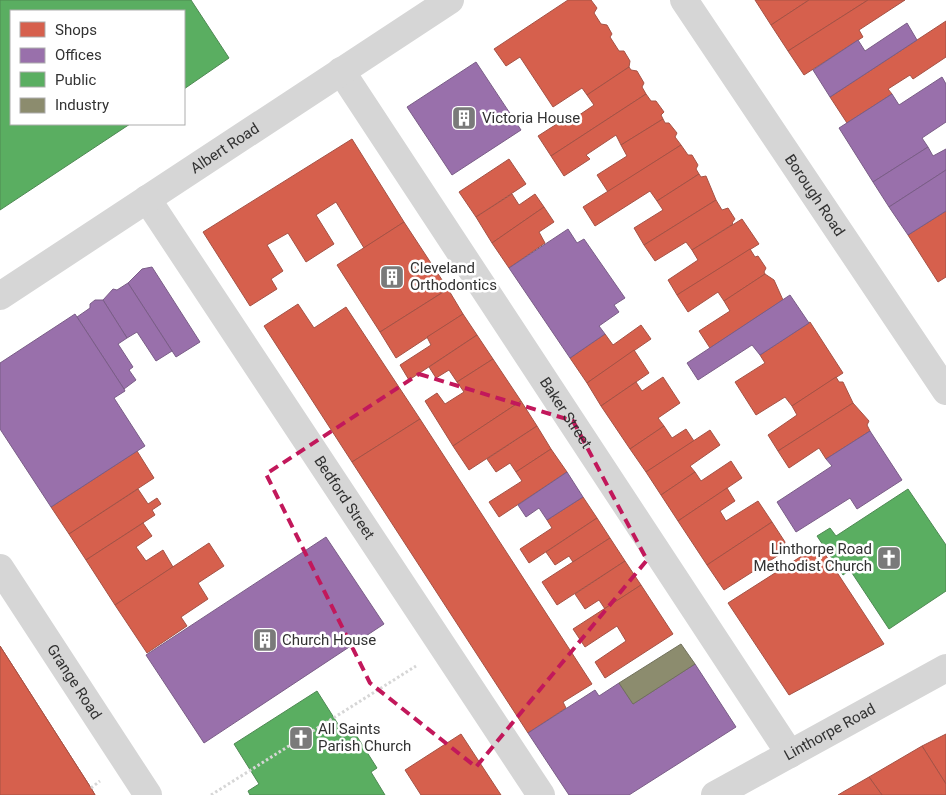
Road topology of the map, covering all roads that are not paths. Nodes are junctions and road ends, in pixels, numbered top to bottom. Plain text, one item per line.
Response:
1 (450, 0) edge
2 (684, 0) edge
3 (341, 71) junction
4 (147, 200) junction
5 (0, 296) edge
6 (946, 391) edge
7 (0, 568) edge
8 (946, 668) edge
9 (790, 754) junction
10 (148, 795) edge
11 (541, 795) edge
12 (715, 795) edge

1 - 3 street, Albert Road
2 - 6 street, Borough Road
3 - 4 street, Albert Road
3 - 9 street, Baker Street
4 - 5 street, Albert Road
4 - 11 street, Bedford Street
7 - 10 street, Grange Road
8 - 9 street, Linthorpe Road
9 - 12 street, Linthorpe Road

